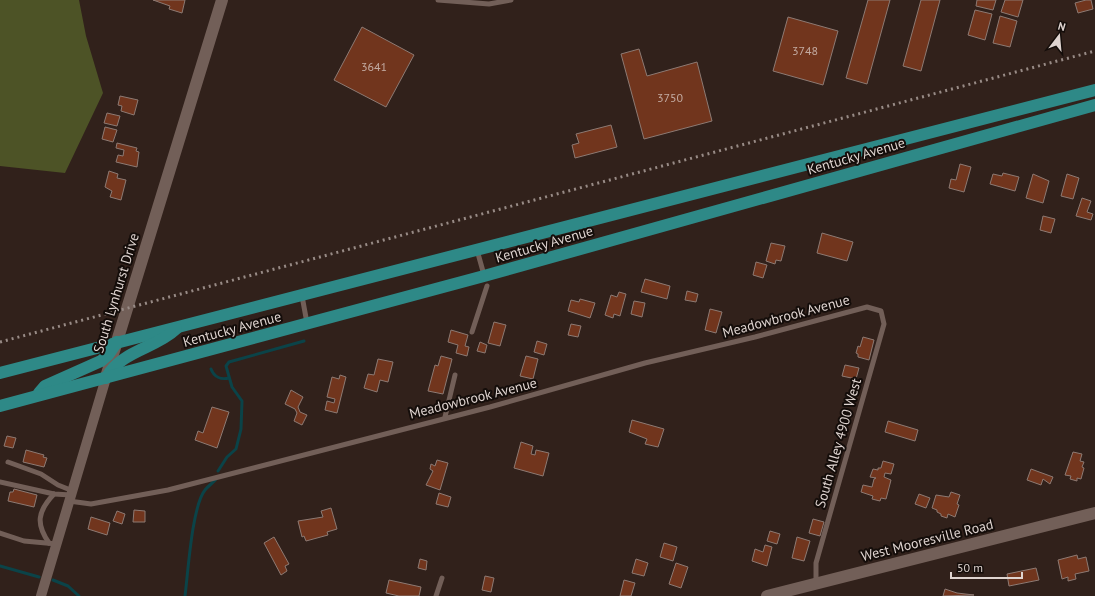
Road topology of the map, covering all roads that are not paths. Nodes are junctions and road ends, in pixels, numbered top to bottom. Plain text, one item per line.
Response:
1 (222, 0) edge
2 (438, 0) edge
3 (511, 0) edge
4 (1095, 90) edge
5 (1095, 105) edge
6 (477, 250) junction
7 (486, 281) junction
8 (302, 295) junction
9 (881, 310) joint
10 (308, 324) junction
11 (180, 326) junction
12 (472, 332) dead end
13 (117, 342) junction
14 (0, 373) edge
15 (455, 375) dead end
16 (106, 378) junction
17 (36, 396) junction
18 (0, 406) edge
19 (445, 417) junction
20 (8, 462) dead end
21 (0, 482) edge
22 (54, 494) junction
23 (71, 496) junction
24 (1095, 513) edge
25 (0, 533) edge
26 (53, 544) junction
27 (442, 578) dead end
28 (816, 583) junction
29 (41, 596) edge
30 (436, 596) edge
31 (770, 596) edge

1 - 13 main road, South Lynhurst Drive
2 - 3 lane
4 - 6 main road, Kentucky Avenue
5 - 7 main road, Kentucky Avenue
6 - 7 lane
6 - 8 main road, Kentucky Avenue
7 - 10 main road, Kentucky Avenue
7 - 12 lane
8 - 10 lane
8 - 11 main road, Kentucky Avenue
9 - 19 lane, Meadowbrook Avenue
9 - 28 lane, South Alley 4900 West
10 - 16 main road, Kentucky Avenue
11 - 13 main road, Kentucky Avenue
11 - 16 main road
13 - 14 main road, Kentucky Avenue
13 - 16 main road, South Lynhurst Drive
13 - 17 main road
15 - 19 lane
16 - 17 main road, Kentucky Avenue
16 - 23 street, South Lynhurst Drive
17 - 18 main road, Kentucky Avenue
19 - 23 lane, Meadowbrook Avenue
20 - 23 lane
21 - 22 lane, Meadowbrook Avenue
22 - 23 lane, Meadowbrook Avenue
22 - 26 lane
23 - 26 street, South Lynhurst Drive
24 - 28 main road, West Mooresville Road
25 - 26 lane
26 - 29 street, South Lynhurst Drive
27 - 30 lane
28 - 31 main road, West Mooresville Road

